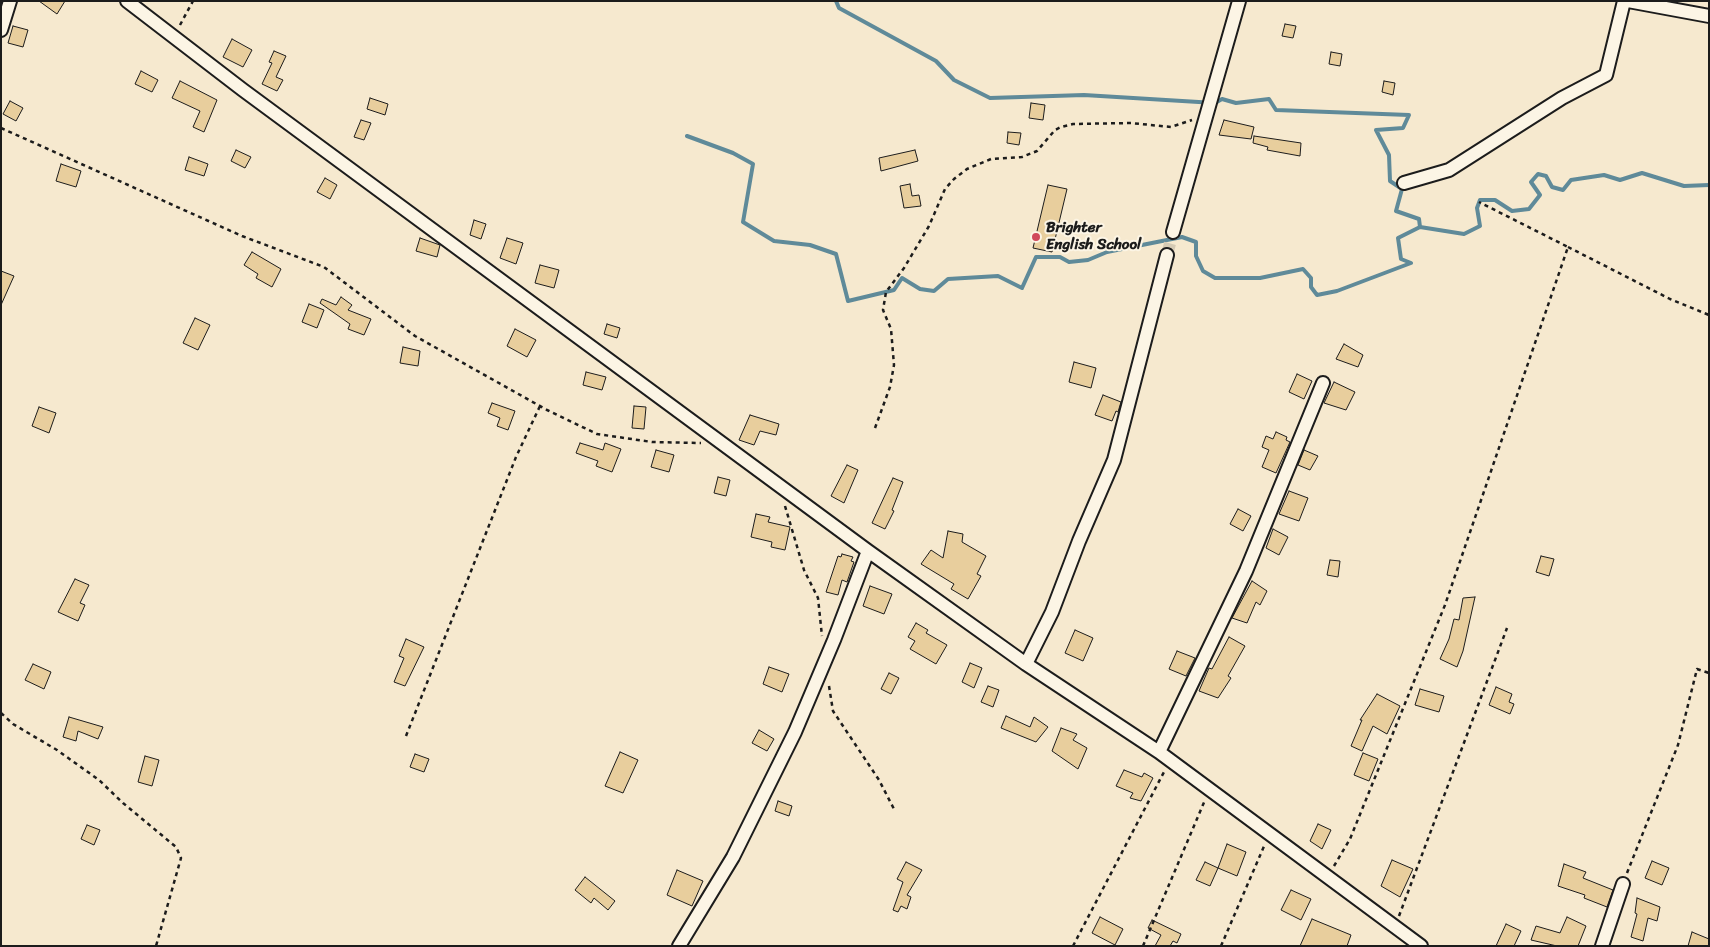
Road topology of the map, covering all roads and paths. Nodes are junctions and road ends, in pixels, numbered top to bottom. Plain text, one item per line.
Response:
1 (10, 1) edge
2 (127, 1) edge
3 (193, 1) edge
4 (1239, 1) edge
5 (1624, 1) edge
6 (1628, 1) edge
7 (1709, 16) edge
8 (1, 30) edge
9 (171, 35) junction
10 (1208, 107) junction
11 (1, 128) edge
12 (1404, 183) dead end
13 (1479, 202) dead end
14 (1173, 232) tunnel mouth
15 (1568, 247) junction
16 (1168, 255) tunnel mouth
17 (1709, 315) edge
18 (1323, 383) dead end
19 (540, 406) junction
20 (876, 428) dead end
21 (722, 443) junction
22 (868, 551) junction
23 (1507, 628) dead end
24 (1026, 664) junction
25 (1709, 673) edge
26 (1, 714) edge
27 (406, 736) dead end
28 (1165, 756) junction
29 (1210, 789) junction
30 (1270, 834) junction
31 (1328, 876) junction
32 (1623, 884) joint
33 (1395, 926) junction
34 (156, 946) edge
35 (679, 946) edge
36 (1073, 946) edge
37 (1143, 946) edge
38 (1220, 946) edge
39 (1421, 946) edge
40 (1602, 946) edge

1 - 8 street
2 - 9 street
3 - 9 path
4 - 10 street
5 - 12 street
6 - 7 street
9 - 21 street
10 - 14 street
10 - 20 path
11 - 19 path
13 - 15 path
15 - 17 path
15 - 31 path
16 - 24 street
18 - 28 street
19 - 21 path
19 - 27 path
21 - 22 street
22 - 24 street
22 - 35 street
23 - 33 path
24 - 28 street
25 - 32 path
26 - 34 path
28 - 29 street
28 - 36 path
29 - 30 street
29 - 37 path
30 - 31 street
30 - 38 path
31 - 33 street
32 - 40 street
33 - 39 street

